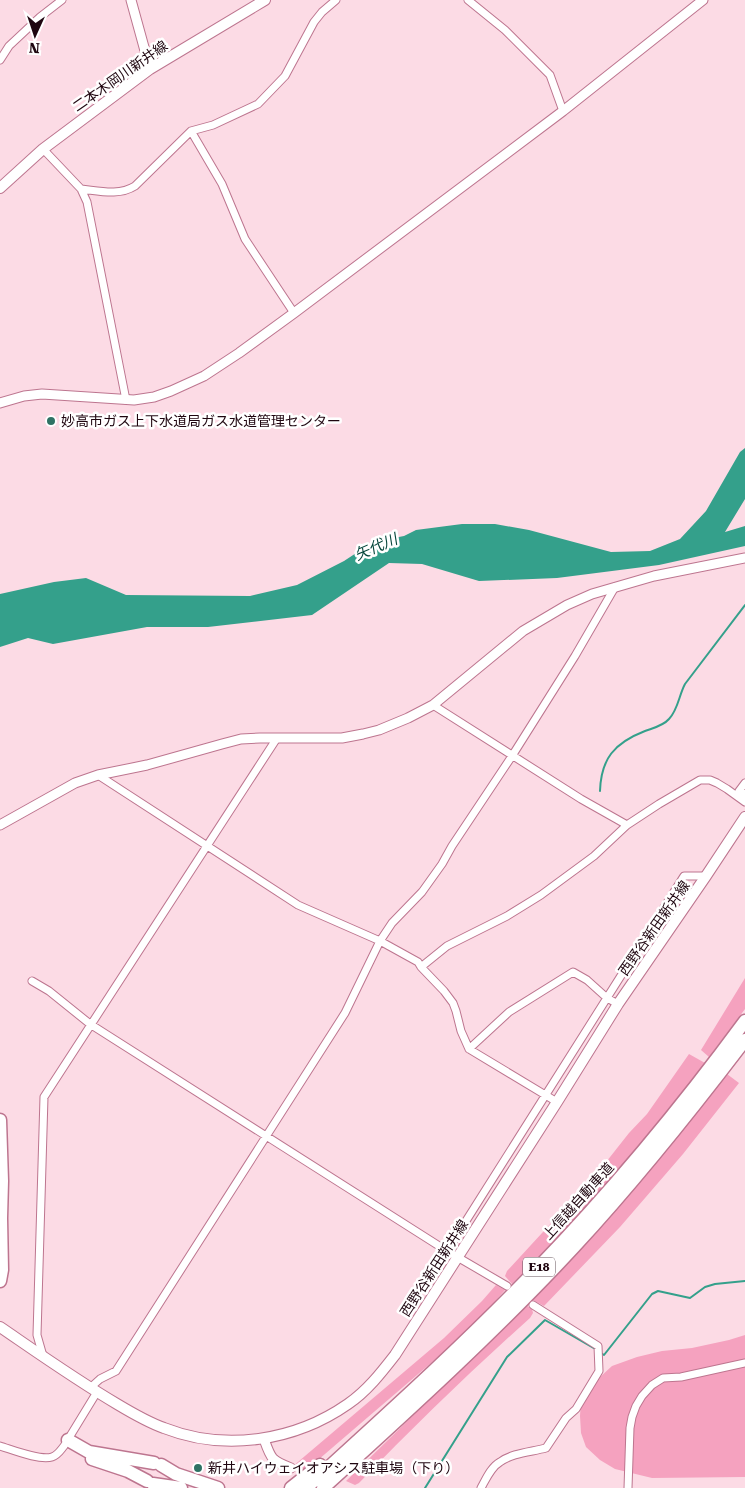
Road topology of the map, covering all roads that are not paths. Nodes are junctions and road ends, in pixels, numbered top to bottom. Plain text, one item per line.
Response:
1 (62, 0) edge
2 (131, 0) edge
3 (265, 0) edge
4 (336, 0) edge
5 (468, 0) edge
6 (703, 0) edge
7 (0, 60) edge
8 (150, 70) junction
9 (563, 111) junction
10 (191, 130) junction
11 (43, 149) junction
12 (0, 188) edge
13 (81, 189) junction
14 (294, 312) junction
15 (126, 400) junction
16 (0, 403) edge
17 (745, 558) edge
18 (615, 587) junction
19 (433, 705) junction
20 (277, 738) junction
21 (512, 756) junction
22 (98, 775) junction
23 (745, 783) edge
24 (745, 794) edge
25 (745, 802) edge
26 (745, 816) edge
27 (627, 825) junction
28 (0, 826) edge
29 (206, 846) junction
30 (706, 876) junction
31 (380, 941) junction
32 (422, 967) junction
33 (32, 981) dead end
34 (607, 998) junction
35 (618, 1004) junction
36 (745, 1021) edge
37 (90, 1024) junction
38 (745, 1040) edge
39 (469, 1049) junction
40 (546, 1095) junction
41 (557, 1102) junction
42 (0, 1120) edge
43 (267, 1136) junction
44 (0, 1219) edge
45 (447, 1251) junction
46 (457, 1257) junction
47 (0, 1281) edge
48 (507, 1286) dead end
49 (533, 1305) dead end
50 (0, 1326) edge
51 (43, 1356) junction
52 (745, 1363) edge
53 (441, 1364) junction
54 (94, 1390) junction
55 (382, 1434) junction
56 (264, 1438) junction
57 (66, 1443) junction
58 (0, 1446) edge
59 (291, 1468) dead end
60 (176, 1474) junction
61 (180, 1488) edge
62 (202, 1488) edge
63 (218, 1488) edge
64 (291, 1488) edge
65 (306, 1488) edge
66 (322, 1488) edge
67 (330, 1488) edge
68 (481, 1488) edge
69 (628, 1488) edge

1 - 7 street
2 - 8 street
3 - 8 main road, 二本木岡川新井線
4 - 10 street
5 - 9 street
6 - 9 street
8 - 11 main road, 二本木岡川新井線
9 - 14 street
10 - 13 street
10 - 14 street
11 - 12 main road, 二本木岡川新井線
11 - 13 street
13 - 15 street
14 - 15 street
15 - 16 street
17 - 18 street
18 - 19 street
18 - 21 street
19 - 20 street
19 - 21 street
20 - 22 street
20 - 29 street
21 - 27 street
21 - 31 street
22 - 28 street
22 - 29 street
23 - 24 street
25 - 27 street
26 - 30 main road, 西野谷新田新井線
27 - 32 street
29 - 31 street
29 - 37 street
30 - 34 street
30 - 35 main road, 西野谷新田新井線
31 - 32 street
31 - 43 street
32 - 39 street
33 - 37 street
34 - 35 street
34 - 39 street
34 - 40 street
35 - 41 main road, 西野谷新田新井線
36 - 53 highway, 上信越自動車道 / E18
37 - 43 street
37 - 51 street
38 - 55 highway, 上信越自動車道 / E18
39 - 40 street
40 - 41 street
40 - 45 street
41 - 46 main road, 西野谷新田新井線
42 - 44 highway
43 - 45 street
43 - 54 street
44 - 47 highway
45 - 46 street
46 - 48 street
46 - 56 main road, 西野谷新田新井線
49 - 68 street
50 - 51 main road, 西野谷新田新井線
51 - 54 main road, 西野谷新田新井線
52 - 69 street
53 - 64 highway
53 - 65 highway, 上信越自動車道 / E18
54 - 56 main road, 西野谷新田新井線
54 - 57 street
55 - 66 highway, 上信越自動車道 / E18
55 - 67 highway
56 - 59 street
57 - 58 street
57 - 60 highway
57 - 61 highway
60 - 62 highway
60 - 63 highway

